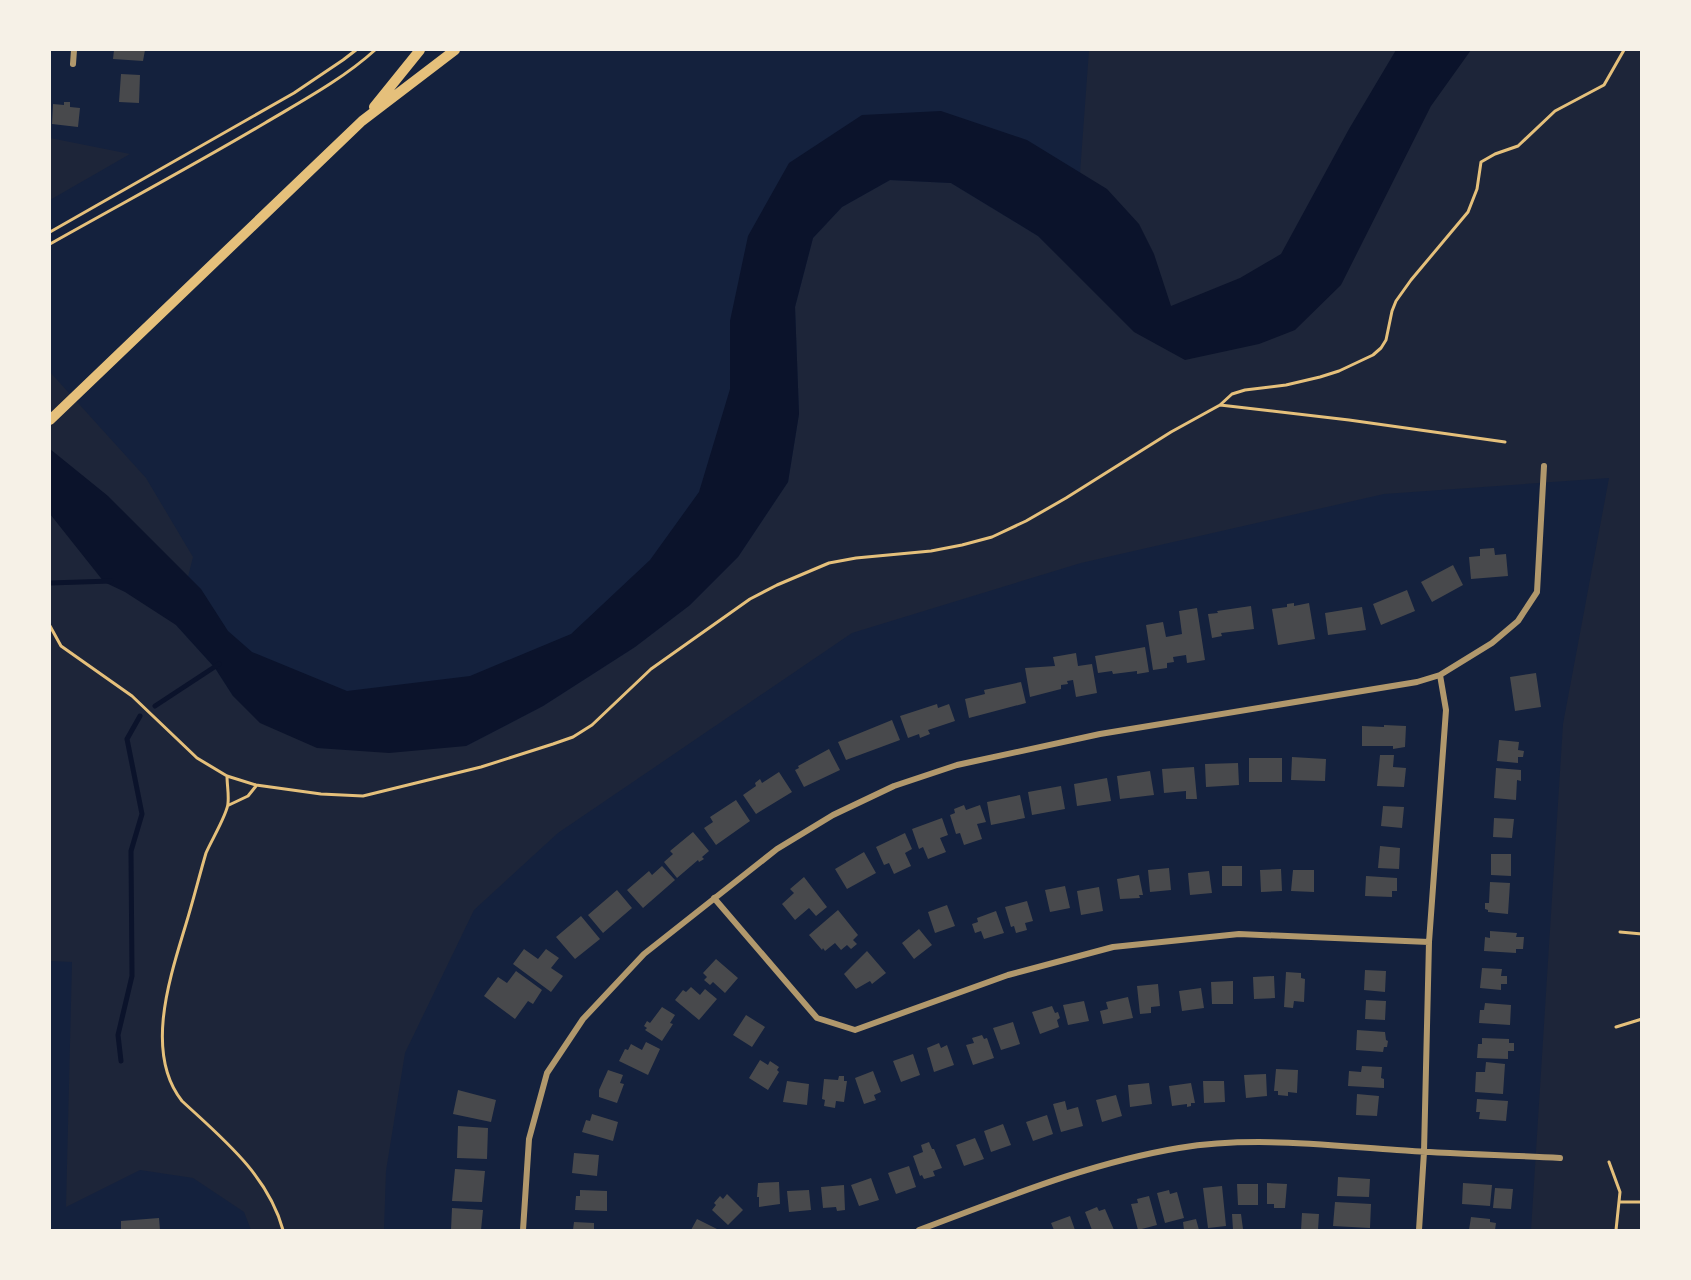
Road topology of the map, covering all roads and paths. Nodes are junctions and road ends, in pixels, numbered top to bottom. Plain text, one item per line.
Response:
1 (74, 50) edge
2 (356, 50) edge
3 (375, 50) edge
4 (420, 50) edge
5 (455, 50) edge
6 (1624, 50) edge
7 (73, 64) dead end
8 (362, 121) junction
9 (50, 232) edge
10 (50, 244) edge
11 (1220, 405) junction
12 (50, 420) edge
13 (1505, 442) dead end
14 (1545, 466) dead end
15 (50, 626) edge
16 (1440, 675) junction
17 (227, 776) junction
18 (256, 785) junction
19 (229, 805) junction
20 (714, 898) junction
21 (1620, 932) dead end
22 (1641, 934) edge
23 (1430, 942) junction
24 (1641, 1019) edge
25 (1616, 1027) dead end
26 (1424, 1152) junction
27 (1560, 1158) dead end
28 (1609, 1162) dead end
29 (1618, 1202) junction
30 (1641, 1202) edge
31 (283, 1230) edge
32 (523, 1230) edge
33 (920, 1230) edge
34 (1419, 1230) edge
35 (1616, 1230) edge

1 - 7 street
2 - 9 path
3 - 10 path
4 - 8 main road
5 - 8 main road
6 - 11 path
8 - 12 main road
11 - 13 path
11 - 18 path
14 - 16 street
15 - 17 path
16 - 20 street
16 - 23 street
17 - 18 path
17 - 19 path
18 - 19 path
19 - 31 path
20 - 23 street
20 - 32 street
21 - 22 path
23 - 26 street
24 - 25 path
26 - 27 street
26 - 33 street
26 - 34 street
28 - 29 path
29 - 30 path
29 - 35 path

